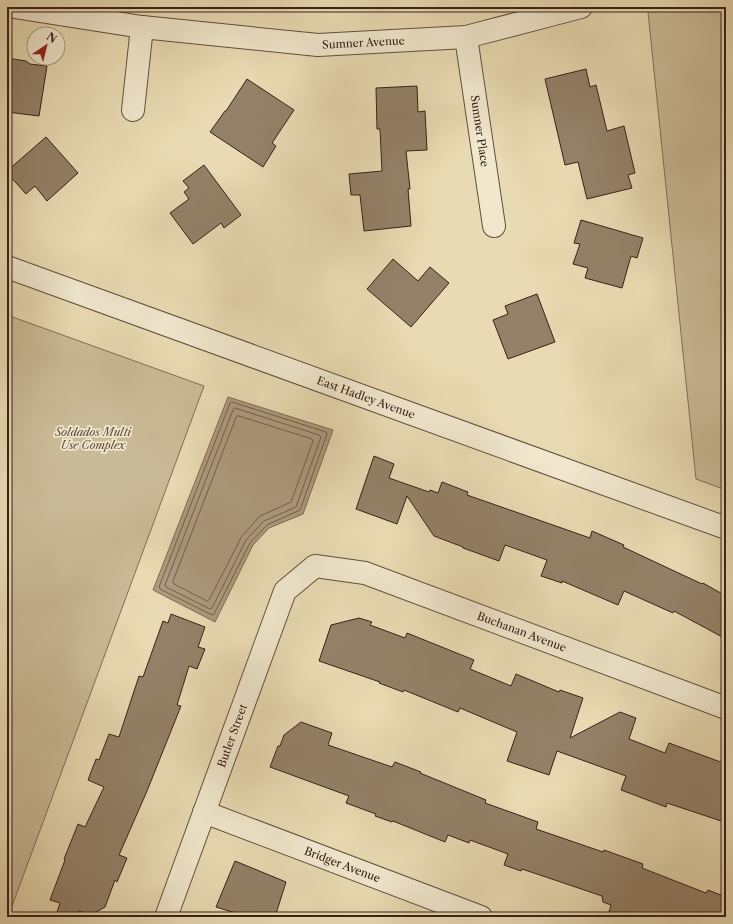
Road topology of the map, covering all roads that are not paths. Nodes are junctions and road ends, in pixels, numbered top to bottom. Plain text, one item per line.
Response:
1 (14, 7) edge
2 (582, 7) edge
3 (142, 27) junction
4 (466, 37) junction
5 (133, 110) dead end
6 (494, 226) dead end
7 (7, 267) edge
8 (726, 528) edge
9 (315, 566) joint
10 (726, 708) edge
11 (204, 812) junction
12 (471, 915) edge
13 (166, 917) edge

1 - 3 street, Sumner Avenue
2 - 4 street, Sumner Avenue
3 - 4 street, Sumner Avenue
3 - 5 street
4 - 6 street, Sumner Place
7 - 8 street, East Hadley Avenue
9 - 10 street, Buchanan Avenue
9 - 11 street, Butler Street
11 - 12 street, Bridger Avenue
11 - 13 street, Butler Street

